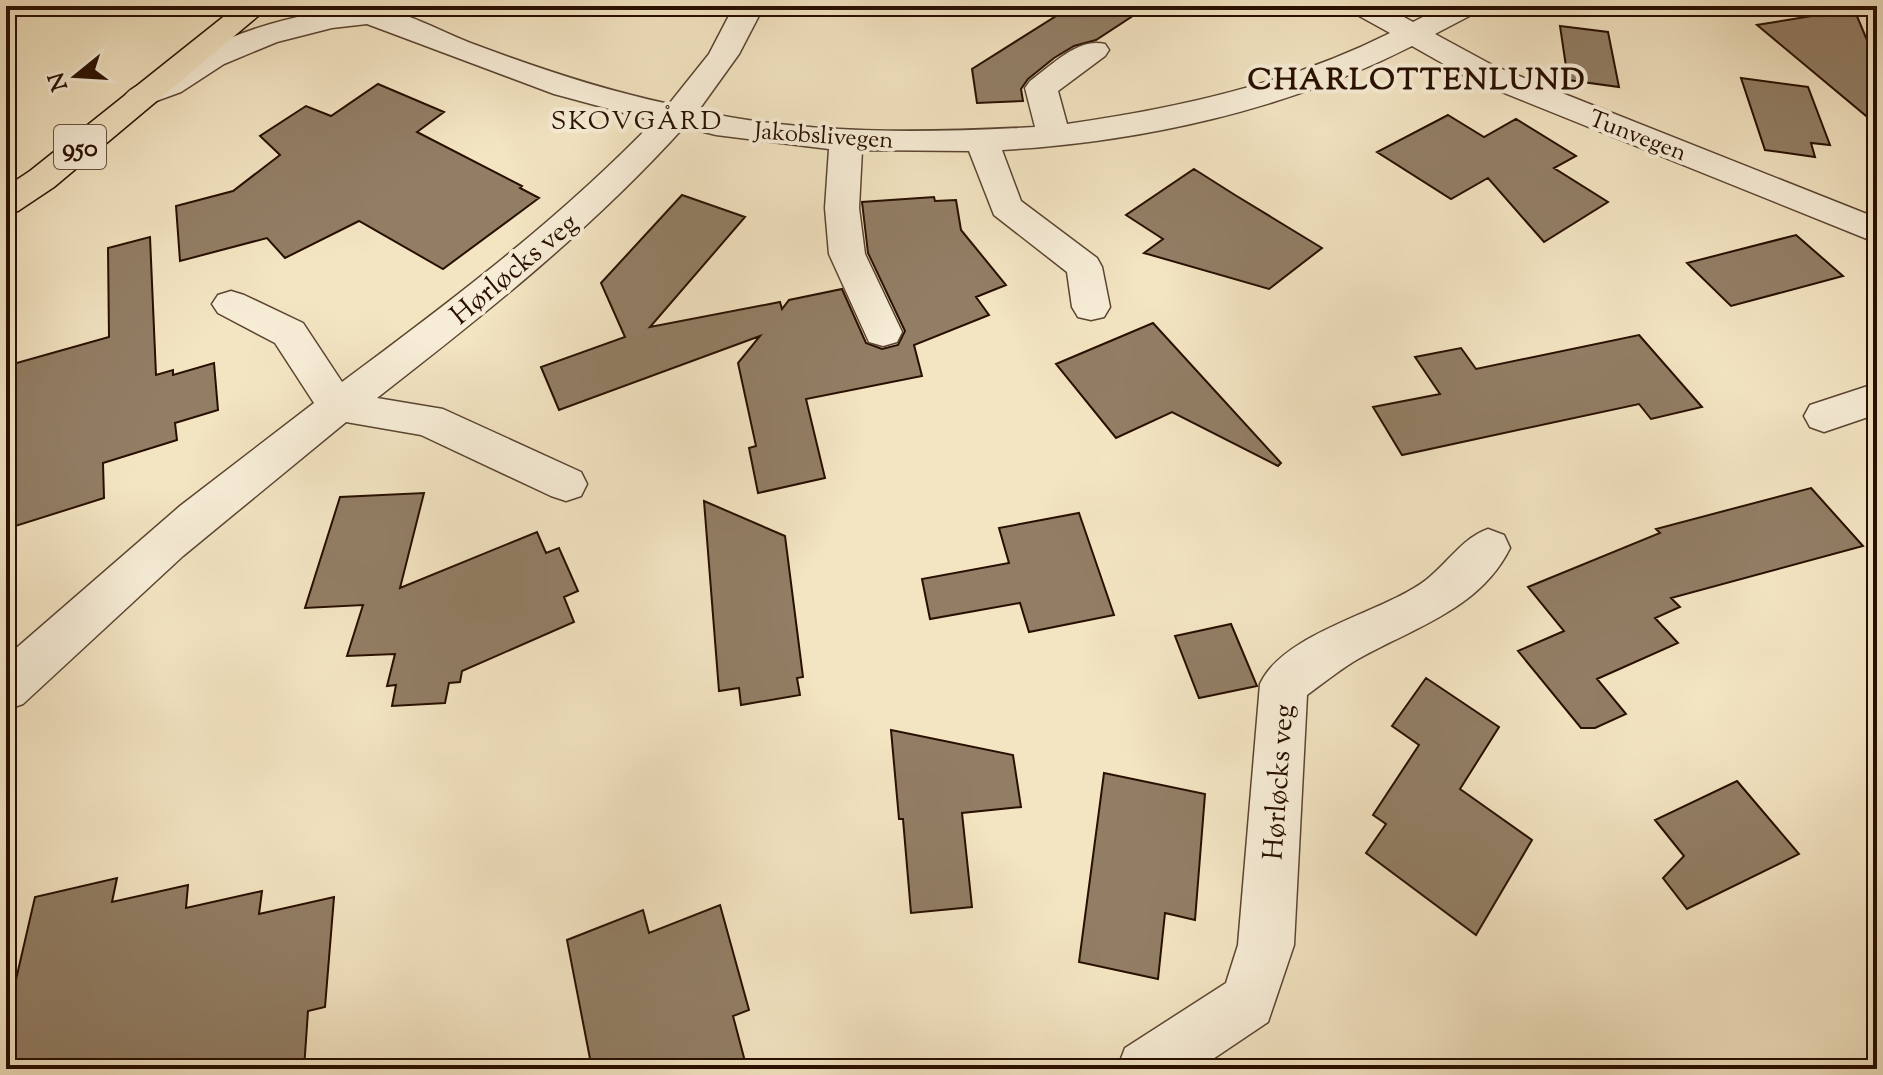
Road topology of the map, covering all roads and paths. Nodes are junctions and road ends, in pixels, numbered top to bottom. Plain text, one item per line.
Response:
1 (255, 6) edge
2 (291, 6) edge
3 (749, 6) edge
4 (1362, 6) edge
5 (1467, 6) edge
6 (369, 10) edge
7 (1412, 37) junction
8 (1094, 50) dead end
9 (126, 83) junction
10 (674, 118) junction
11 (1054, 137) junction
12 (846, 139) junction
13 (982, 141) junction
14 (6, 203) edge
15 (1872, 221) edge
16 (231, 304) dead end
17 (1091, 307) dead end
18 (883, 332) dead end
19 (1877, 398) edge
20 (340, 405) junction
21 (1824, 416) dead end
22 (566, 484) dead end
23 (1488, 548) dead end
24 (6, 688) edge
25 (1146, 1069) edge

1 - 9 main road, 950
2 - 6 street, Jakobslivegen
3 - 10 street, Hørløcks veg
4 - 7 street, Tunvegen
5 - 7 street, Jakobslivegen
6 - 9 street
6 - 10 street, Jakobslivegen
7 - 11 street, Jakobslivegen
7 - 15 street, Tunvegen
8 - 11 street
9 - 14 main road, 950
10 - 12 street, Jakobslivegen
10 - 20 street, Hørløcks veg
11 - 13 street, Jakobslivegen
12 - 13 street, Jakobslivegen
12 - 18 street
13 - 17 street
16 - 20 street
19 - 21 street
20 - 22 street
20 - 24 street, Hørløcks veg
23 - 25 street, Hørløcks veg

